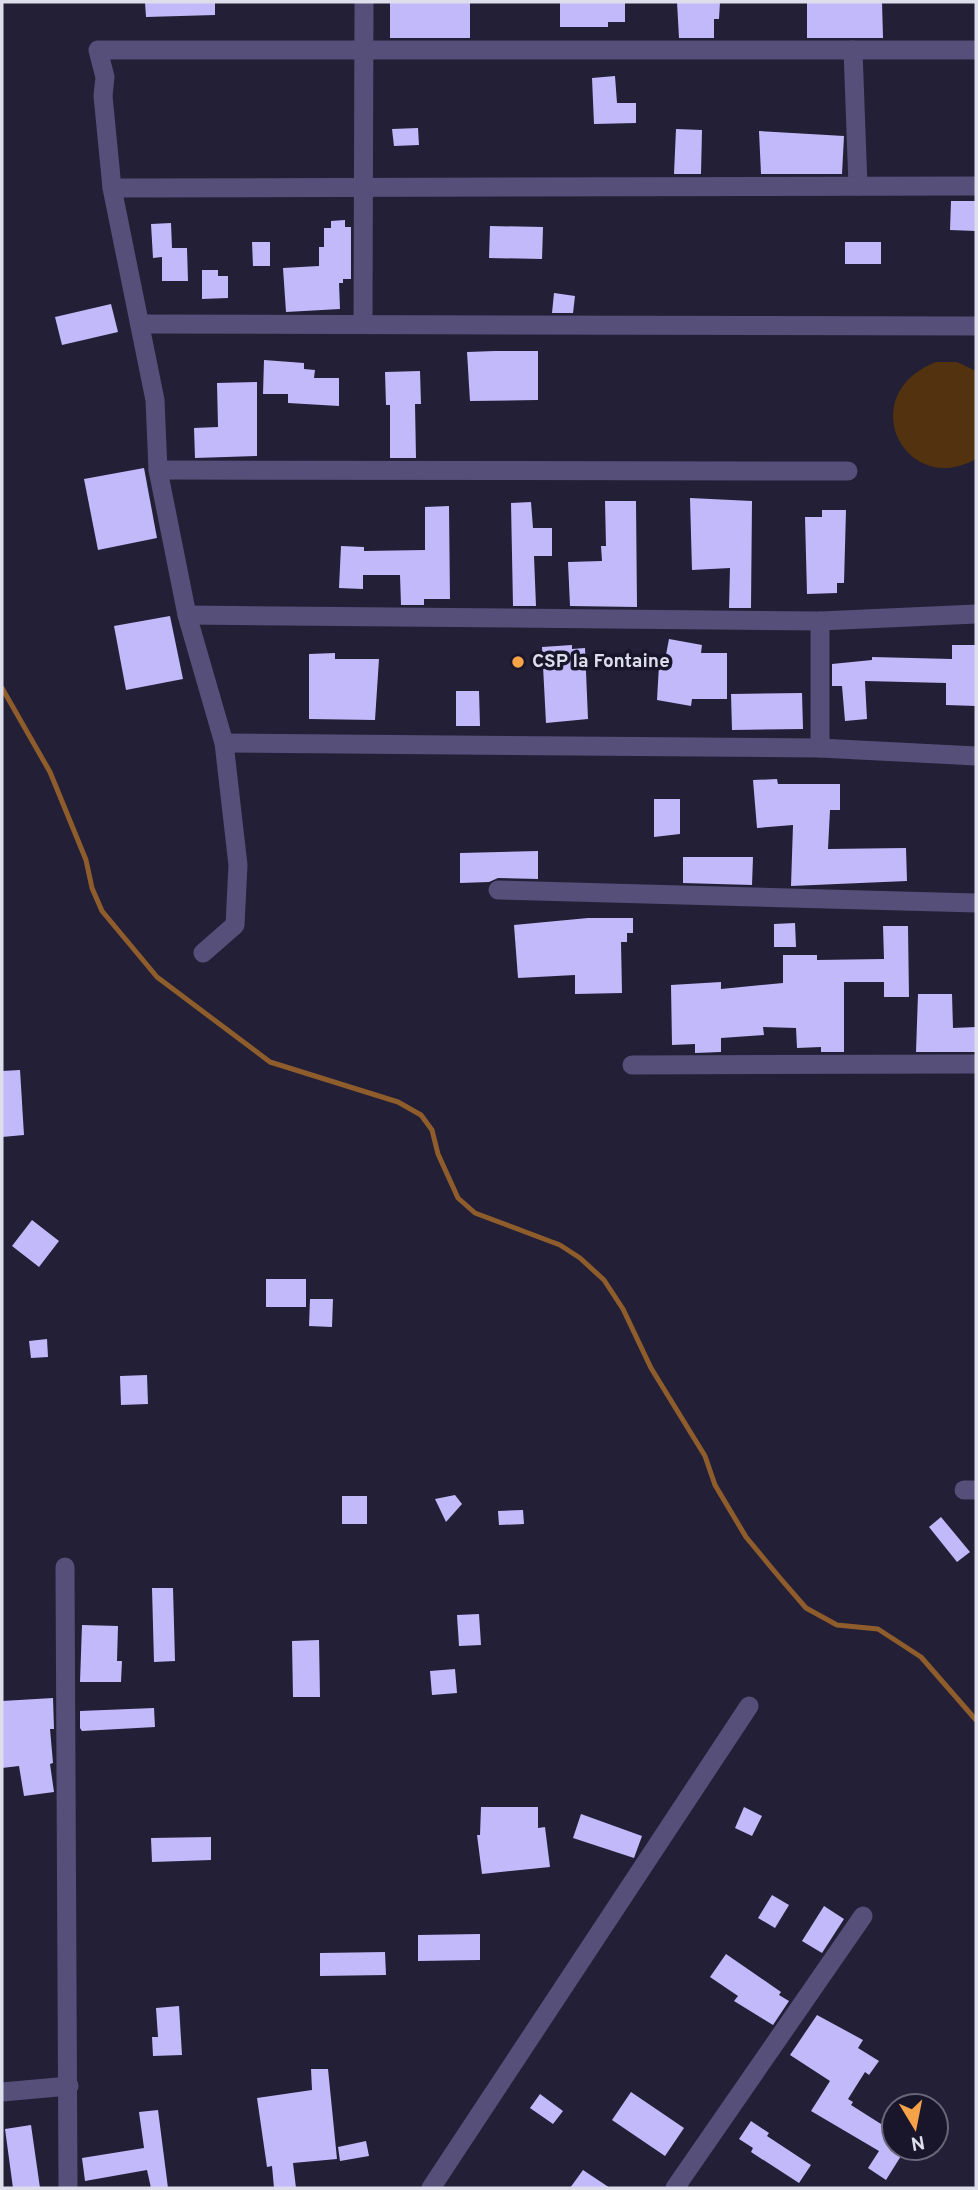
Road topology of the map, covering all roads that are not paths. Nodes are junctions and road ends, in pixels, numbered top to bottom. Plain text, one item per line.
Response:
1 (364, 2) edge
2 (363, 50) junction
3 (853, 50) junction
4 (976, 50) edge
5 (858, 186) junction
6 (976, 186) edge
7 (112, 188) junction
8 (363, 188) junction
9 (140, 324) junction
10 (363, 324) junction
11 (976, 326) edge
12 (158, 470) junction
13 (848, 471) dead end
14 (976, 614) edge
15 (187, 615) junction
16 (820, 621) junction
17 (224, 743) junction
18 (820, 748) junction
19 (976, 756) edge
20 (498, 890) dead end
21 (976, 903) edge
22 (202, 953) dead end
23 (976, 1064) edge
24 (632, 1065) dead end
25 (65, 1567) dead end
26 (749, 1706) dead end
27 (863, 1916) dead end
28 (69, 2087) junction
29 (2, 2092) edge
30 (68, 2188) edge
31 (431, 2188) edge
32 (675, 2188) edge

1 - 2 street
2 - 3 street
2 - 7 street
2 - 8 street
3 - 4 street
3 - 5 street
5 - 6 street
5 - 8 street
7 - 8 street
7 - 9 street
8 - 10 street
9 - 10 street
9 - 12 street
10 - 11 street
12 - 13 street
12 - 15 street
14 - 16 street
15 - 16 street
15 - 17 street
16 - 18 street
17 - 18 street
17 - 22 street
18 - 19 street
20 - 21 street
23 - 24 street
25 - 28 street
26 - 31 street
27 - 32 street
28 - 29 street
28 - 30 street

